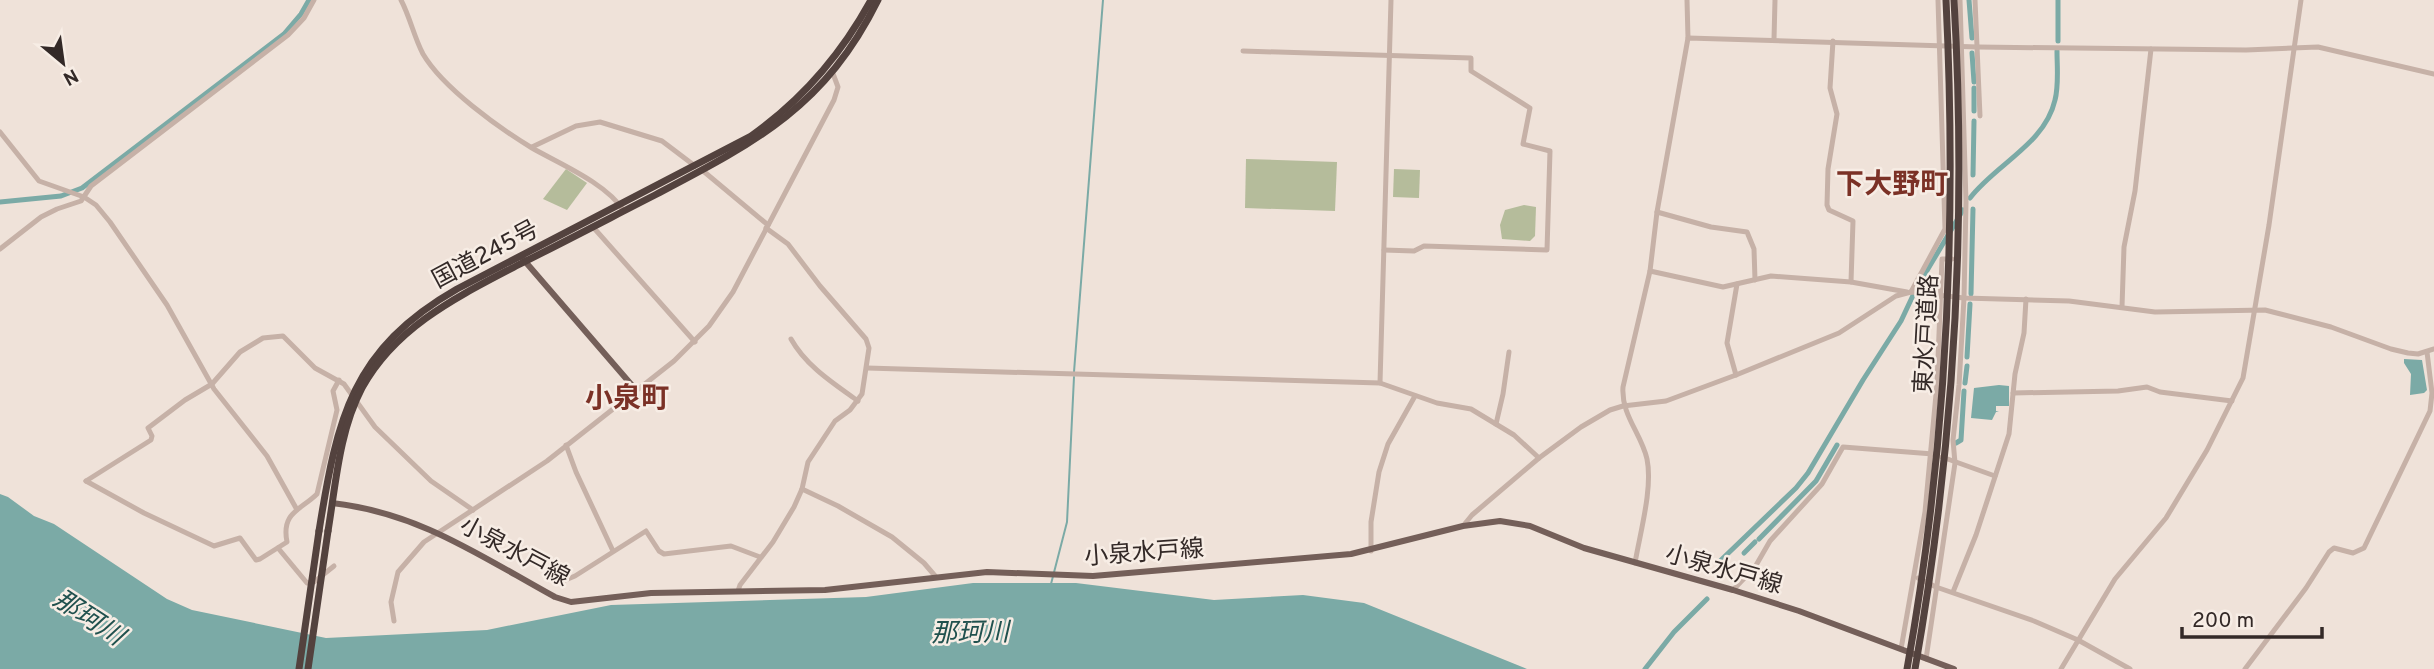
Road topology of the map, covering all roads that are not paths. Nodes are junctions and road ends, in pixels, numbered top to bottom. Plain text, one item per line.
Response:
1 (314, 0) edge
2 (401, 0) edge
3 (871, 0) edge
4 (878, 0) edge
5 (1391, 0) edge
6 (1687, 0) edge
7 (1775, 0) edge
8 (1938, 0) edge
9 (1947, 0) edge
10 (1957, 0) edge
11 (1975, 0) edge
12 (2301, 0) edge
13 (1688, 38) junction
14 (1774, 39) junction
15 (1833, 41) junction
16 (1940, 46) junction
17 (1963, 46) junction
18 (1978, 47) junction
19 (2294, 47) junction
20 (2151, 49) junction
21 (1243, 51) dead end
22 (1389, 56) junction
23 (830, 69) junction
24 (2434, 74) edge
25 (1980, 116) dead end
26 (0, 132) edge
27 (532, 147) junction
28 (698, 168) junction
29 (1966, 188) junction
30 (1944, 190) junction
31 (84, 197) junction
32 (622, 208) junction
33 (1657, 212) junction
34 (593, 227) junction
35 (767, 227) junction
36 (0, 249) edge
37 (1384, 250) junction
38 (523, 259) junction
39 (1965, 260) junction
40 (1650, 271) junction
41 (1755, 280) junction
42 (1851, 282) junction
43 (1737, 285) junction
44 (1912, 292) junction
45 (1941, 296) junction
46 (1964, 298) junction
47 (2026, 299) junction
48 (2122, 307) junction
49 (2254, 310) junction
50 (791, 339) dead end
51 (695, 342) junction
52 (2434, 349) edge
53 (1509, 352) dead end
54 (2427, 352) junction
55 (867, 368) junction
56 (1736, 375) junction
57 (339, 380) junction
58 (1380, 383) junction
59 (212, 384) junction
60 (636, 390) junction
61 (2013, 393) junction
62 (354, 396) junction
63 (1415, 396) junction
64 (858, 401) junction
65 (2232, 401) junction
66 (1623, 406) junction
67 (1496, 424) junction
68 (566, 445) junction
69 (1930, 453) junction
70 (1539, 458) junction
71 (1955, 463) junction
72 (1995, 476) junction
73 (802, 489) junction
74 (332, 503) junction
75 (296, 508) junction
76 (473, 510) junction
77 (1463, 526) junction
78 (438, 532) junction
79 (278, 548) junction
80 (613, 551) junction
81 (1371, 551) junction
82 (760, 557) junction
83 (1635, 563) junction
84 (334, 566) dead end
85 (1914, 576) junction
86 (936, 577) junction
87 (563, 581) dead end
88 (1936, 587) junction
89 (1733, 590) junction
90 (738, 591) junction
91 (1952, 592) junction
92 (394, 621) dead end
93 (2078, 640) junction
94 (1901, 649) junction
95 (1926, 659) junction
96 (299, 669) edge
97 (308, 669) edge
98 (1907, 669) edge
99 (1916, 669) edge
100 (1954, 669) edge
101 (2060, 669) edge
102 (2130, 669) edge
103 (2245, 669) edge

1 - 31 street
2 - 27 street
3 - 23 highway, 国道245号
4 - 23 highway, 国道245号
5 - 22 street
6 - 13 street
7 - 14 street
8 - 16 street
9 - 98 highway, 東水戸道路, bridge
10 - 17 street
10 - 99 highway, 東水戸道路, bridge
11 - 18 street
12 - 19 street
13 - 14 street
13 - 33 street
14 - 15 street
15 - 16 street
15 - 42 street
16 - 17 street
16 - 30 street
17 - 18 street
17 - 29 street
18 - 20 street
18 - 25 street
19 - 20 street
19 - 24 street
19 - 49 street
20 - 48 street
21 - 22 street
22 - 37 street
22 - 37 street
23 - 28 highway, 国道245号
23 - 35 street
26 - 31 street
27 - 28 street
27 - 32 street
28 - 32 highway, 国道245号
28 - 35 street
29 - 30 street
29 - 39 street
30 - 44 street
31 - 36 street
31 - 59 street
32 - 34 highway, 国道245号
32 - 38 highway, 国道245号
33 - 40 street
33 - 41 street
34 - 38 highway, 国道245号
34 - 51 street
35 - 51 street
35 - 55 street
37 - 58 street
38 - 60 main road
38 - 62 highway, 国道245号
39 - 45 street
39 - 46 street
40 - 43 street
40 - 66 street
41 - 42 street
41 - 43 street
42 - 44 street
43 - 56 street
44 - 45 street
44 - 56 street
45 - 46 street
45 - 69 street
46 - 47 street
46 - 71 street
47 - 48 street
47 - 61 street
48 - 49 street
49 - 54 street
49 - 65 street
50 - 64 street
51 - 60 street
52 - 54 street
53 - 67 street
54 - 103 street
55 - 58 street
55 - 64 street
56 - 66 street
57 - 59 street
57 - 62 street
57 - 75 street
58 - 63 street
59 - 75 street
59 - 79 street
60 - 68 street
61 - 65 street
61 - 72 street
62 - 74 highway, 国道245号
62 - 76 street
62 - 96 highway, 国道245号, bridge
63 - 67 street
63 - 81 street
64 - 73 street
65 - 93 street
66 - 70 street
66 - 83 street
67 - 70 street
68 - 76 street
68 - 80 street
69 - 71 street
69 - 85 street
69 - 89 street
70 - 77 street
71 - 72 street
71 - 88 street
72 - 91 street
73 - 82 street
73 - 86 street
74 - 78 main road, 小泉水戸線
74 - 97 highway, 国道245号, bridge
75 - 79 street
76 - 78 street
77 - 81 main road, 小泉水戸線
77 - 83 main road, 小泉水戸線
78 - 90 main road, 小泉水戸線
78 - 92 street
79 - 84 street
80 - 82 street
80 - 87 street
81 - 86 main road, 小泉水戸線
82 - 90 street
83 - 89 main road, 小泉水戸線
85 - 88 street
85 - 94 street
86 - 90 main road, 小泉水戸線
88 - 91 street
88 - 95 street
89 - 94 main road, 小泉水戸線
91 - 93 street
93 - 101 street
93 - 102 street
94 - 95 main road, 小泉水戸線
95 - 100 main road, 小泉水戸線

